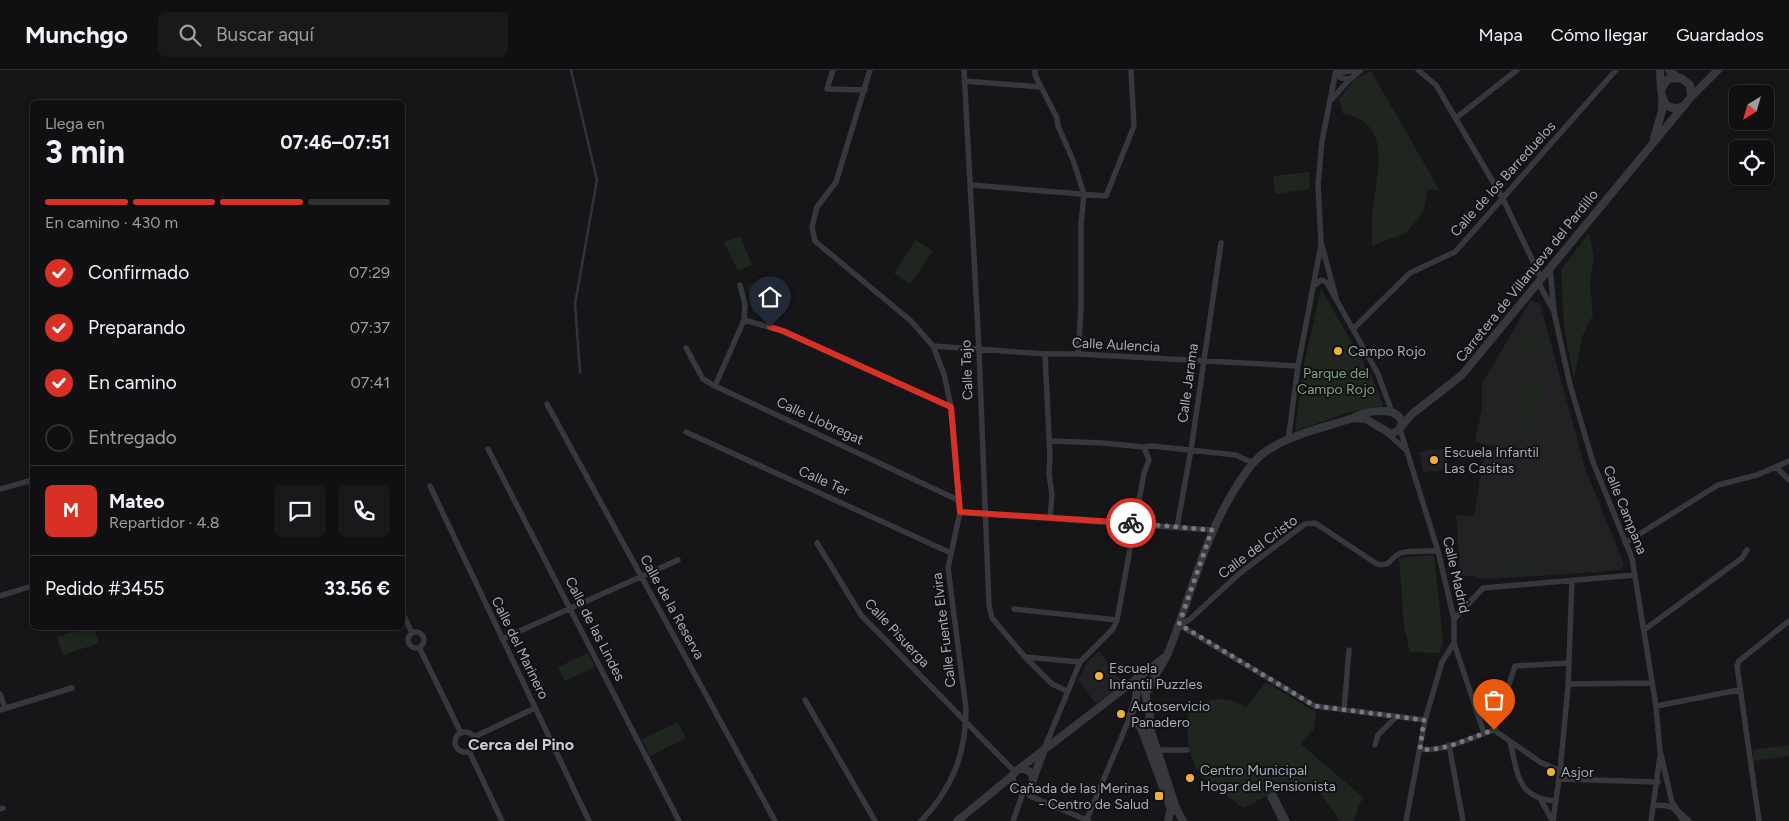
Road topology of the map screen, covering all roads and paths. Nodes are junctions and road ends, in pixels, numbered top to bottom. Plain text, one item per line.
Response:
1 (833, 70) edge
2 (870, 70) edge
3 (964, 70) edge
4 (1035, 70) edge
5 (1131, 70) edge
6 (1356, 70) edge
7 (1361, 70) edge
8 (1418, 70) edge
9 (1517, 70) edge
10 (1616, 70) edge
11 (1660, 70) edge
12 (1669, 70) edge
13 (1718, 70) edge
14 (1336, 72) edge
15 (1677, 77) junction
16 (1711, 77) junction
17 (1350, 78) junction
18 (965, 81) junction
19 (1687, 82) junction
20 (1041, 87) junction
21 (1661, 89) junction
22 (865, 90) junction
23 (1691, 97) junction
24 (1662, 100) junction
25 (1330, 101) junction
26 (1684, 106) junction
27 (1456, 118) junction
28 (1652, 144) junction
29 (971, 185) junction
30 (1084, 194) junction
31 (1503, 199) junction
32 (1321, 242) junction
33 (1221, 243) dead end
34 (1550, 266) junction
35 (1539, 280) junction
36 (740, 285) dead end
37 (1314, 286) junction
38 (1336, 298) junction
39 (1554, 312) junction
40 (744, 320) junction
41 (1353, 329) junction
42 (933, 346) junction
43 (686, 348) dead end
44 (979, 350) junction
45 (1045, 354) junction
46 (1078, 354) junction
47 (1204, 362) junction
48 (1298, 366) junction
49 (716, 386) junction
50 (547, 404) dead end
51 (951, 407) junction
52 (1392, 413) junction
53 (1412, 414) junction
54 (1353, 418) junction
55 (1400, 428) junction
56 (1382, 429) junction
57 (686, 432) dead end
58 (1290, 439) junction
59 (1050, 441) junction
60 (1144, 447) junction
61 (488, 449) dead end
62 (1191, 450) junction
63 (1408, 452) junction
64 (1789, 461) edge
65 (1253, 463) junction
66 (1776, 467) junction
67 (1789, 480) edge
68 (30, 481) edge
69 (430, 486) dead end
70 (0, 490) edge
71 (958, 500) junction
72 (960, 512) junction
73 (986, 514) junction
74 (1050, 518) junction
75 (1136, 524) junction
76 (1178, 527) junction
77 (1212, 530) junction
78 (1625, 542) junction
79 (817, 543) dead end
80 (1746, 550) dead end
81 (1438, 551) junction
82 (951, 553) junction
83 (678, 560) dead end
84 (641, 576) junction
85 (1635, 576) junction
86 (1572, 581) junction
87 (30, 587) edge
88 (0, 596) edge
89 (570, 608) junction
90 (1014, 608) dead end
91 (405, 618) edge
92 (1454, 619) junction
93 (1117, 620) junction
94 (1789, 621) edge
95 (1179, 624) junction
96 (1644, 630) junction
97 (412, 633) junction
98 (502, 639) junction
99 (1454, 643) junction
100 (419, 647) junction
101 (1349, 650) dead end
102 (1168, 655) junction
103 (1025, 657) junction
104 (1080, 662) junction
105 (1568, 663) junction
106 (1137, 679) junction
107 (1651, 683) junction
108 (1568, 684) junction
109 (1150, 685) junction
110 (72, 688) dead end
111 (1739, 690) junction
112 (1068, 691) junction
113 (1122, 691) junction
114 (1139, 691) junction
115 (0, 694) edge
116 (805, 700) dead end
117 (1656, 706) junction
118 (535, 708) junction
119 (1133, 708) junction
120 (2, 709) edge
121 (1147, 709) junction
122 (1344, 710) junction
123 (1130, 717) junction
124 (1396, 717) junction
125 (1424, 720) junction
126 (966, 722) junction
127 (1144, 724) junction
128 (1494, 730) junction
129 (461, 733) junction
130 (1484, 733) junction
131 (474, 737) junction
132 (1510, 742) junction
133 (1449, 745) junction
134 (1375, 746) dead end
135 (1044, 749) junction
136 (1420, 749) junction
137 (1157, 750) junction
138 (1187, 750) dead end
139 (469, 751) junction
140 (1660, 752) junction
141 (1560, 771) junction
142 (1016, 772) junction
143 (1559, 779) junction
144 (1033, 780) junction
145 (1658, 782) junction
146 (1022, 789) junction
147 (994, 791) junction
148 (1541, 800) junction
149 (1555, 801) junction
150 (1654, 806) junction
151 (932, 810) junction
152 (1678, 811) junction
153 (1169, 819) edge
154 (502, 821) edge
155 (589, 821) edge
156 (679, 821) edge
157 (775, 821) edge
158 (875, 821) edge
159 (921, 821) edge
160 (926, 821) edge
161 (957, 821) edge
162 (1013, 821) edge
163 (1087, 821) edge
164 (1182, 821) edge
165 (1282, 821) edge
166 (1287, 821) edge
167 (1406, 821) edge
168 (1463, 821) edge
169 (1553, 821) edge
170 (1652, 821) edge
171 (1683, 821) edge
172 (1689, 821) edge
173 (1759, 821) edge

1 - 22 street
2 - 22 street
3 - 18 street, Calle Tajo
4 - 20 street
5 - 30 street
6 - 14 street
7 - 17 street
8 - 27 street
9 - 27 street
10 - 31 street, Calle de los Barreduelos
11 - 21 street
12 - 15 street
13 - 16 street
14 - 17 street
14 - 25 street
15 - 19 street
15 - 21 street
16 - 19 street
16 - 23 street
17 - 25 street
18 - 20 street
18 - 29 street, Calle Tajo
19 - 23 street
20 - 30 street
21 - 24 street
22 - 42 street, Calle Fuente Elvira
23 - 26 street
24 - 26 street
24 - 28 street, Carretera de Villanueva del Pardillo
25 - 32 street
26 - 28 street, Carretera de Villanueva del Pardillo
27 - 31 street
28 - 34 street, Carretera de Villanueva del Pardillo
29 - 30 street
29 - 44 street, Calle Tajo
30 - 46 street
31 - 35 street
31 - 41 street, Calle de los Barreduelos
32 - 37 street
32 - 38 street
33 - 47 street, Calle Jarama
34 - 35 street, Carretera de Villanueva del Pardillo
34 - 39 street
35 - 39 street
35 - 53 street, Carretera de Villanueva del Pardillo
36 - 40 street
37 - 38 street
37 - 48 street
38 - 41 street
39 - 78 street, Calle Campana
40 - 49 street
40 - 51 street
41 - 52 street
42 - 44 street, Calle Aulencia
42 - 51 street, Calle Fuente Elvira
43 - 49 street, Calle Llobregat
44 - 45 street, Calle Aulencia
44 - 73 street, Calle Tajo
45 - 46 street, Calle Aulencia
45 - 59 street
46 - 47 street, Calle Aulencia
47 - 48 street, Calle Aulencia
47 - 62 street, Calle Jarama
48 - 58 street
49 - 71 street, Calle Llobregat
50 - 84 street, Calle de la Reserva
51 - 71 street, Calle Fuente Elvira
52 - 53 street
52 - 54 street
52 - 55 street
52 - 56 street
53 - 55 street, Carretera de Villanueva del Pardillo
54 - 56 street
54 - 58 street
55 - 56 street
55 - 63 street, Calle Madrid
56 - 63 street
57 - 82 street, Calle Ter
58 - 65 street
59 - 60 street
59 - 74 street
60 - 62 street
60 - 75 street
61 - 89 street, Calle de las Lindes
62 - 65 street
62 - 76 street, Calle Jarama
63 - 81 street, Calle Madrid
64 - 66 street
65 - 77 street
66 - 67 street
66 - 78 street
68 - 70 street
69 - 98 street, Calle del Marinero
71 - 72 street, Calle Fuente Elvira
72 - 73 street
72 - 82 street, Calle Fuente Elvira
73 - 74 street
73 - 103 street, Calle Tajo
74 - 75 street
75 - 76 street
75 - 93 street
76 - 77 street
77 - 95 street
78 - 85 street, Calle Campana
79 - 126 street, Calle Pisuerga
80 - 96 street
81 - 92 street, Calle Madrid
81 - 95 street, Calle del Cristo
82 - 126 street, Calle Fuente Elvira
83 - 84 street
84 - 89 street
84 - 157 street, Calle de la Reserva
85 - 86 street
85 - 96 street, Calle Campana
86 - 92 street
86 - 105 street
87 - 88 street
89 - 98 street
89 - 156 street, Calle de las Lindes
90 - 93 street
91 - 97 street
92 - 99 street, Calle Madrid
93 - 104 street
94 - 111 street
95 - 102 street
95 - 122 street
96 - 107 street, Calle Campana
97 - 100 street
97 - 100 street
98 - 118 street, Calle del Marinero
99 - 125 street
99 - 130 street
100 - 129 street
101 - 122 street
102 - 106 street
102 - 109 street
103 - 104 street
103 - 112 street, Calle Tajo
104 - 112 street
105 - 108 street
105 - 128 street
106 - 109 street
106 - 113 street
106 - 114 street
107 - 108 street
107 - 117 street, Calle Campana
108 - 141 street
109 - 114 street
110 - 120 street
111 - 117 street
111 - 173 street
112 - 135 street
113 - 114 street
113 - 135 street
114 - 119 street
114 - 121 street
115 - 120 street
116 - 158 street
117 - 140 street, Calle Campana
118 - 131 street
118 - 155 street, Calle del Marinero
119 - 121 street
119 - 123 street
121 - 127 street
122 - 124 street
123 - 127 street
123 - 163 street
124 - 125 street
124 - 134 street
125 - 136 street
126 - 142 street, Calle Pisuerga
126 - 151 street, Calle Fuente Elvira
127 - 137 street
127 - 153 street
128 - 130 street
128 - 132 street
129 - 131 street
129 - 139 street
130 - 133 street
131 - 139 street
132 - 141 street
132 - 148 street
133 - 136 street
133 - 168 street
135 - 142 street
135 - 144 street
136 - 167 street
137 - 138 street
137 - 164 street
139 - 154 street
140 - 145 street
140 - 152 street
141 - 143 street
142 - 144 street
142 - 146 street
142 - 147 street
143 - 145 street
143 - 149 street
144 - 146 street
145 - 150 street
146 - 147 street
146 - 162 street
146 - 163 street
147 - 161 street
148 - 149 street
148 - 169 street
149 - 169 street
150 - 152 street
150 - 170 street
151 - 159 street, Calle Fuente Elvira
151 - 160 street
152 - 171 street
152 - 172 street
153 - 164 street
165 - 166 street

